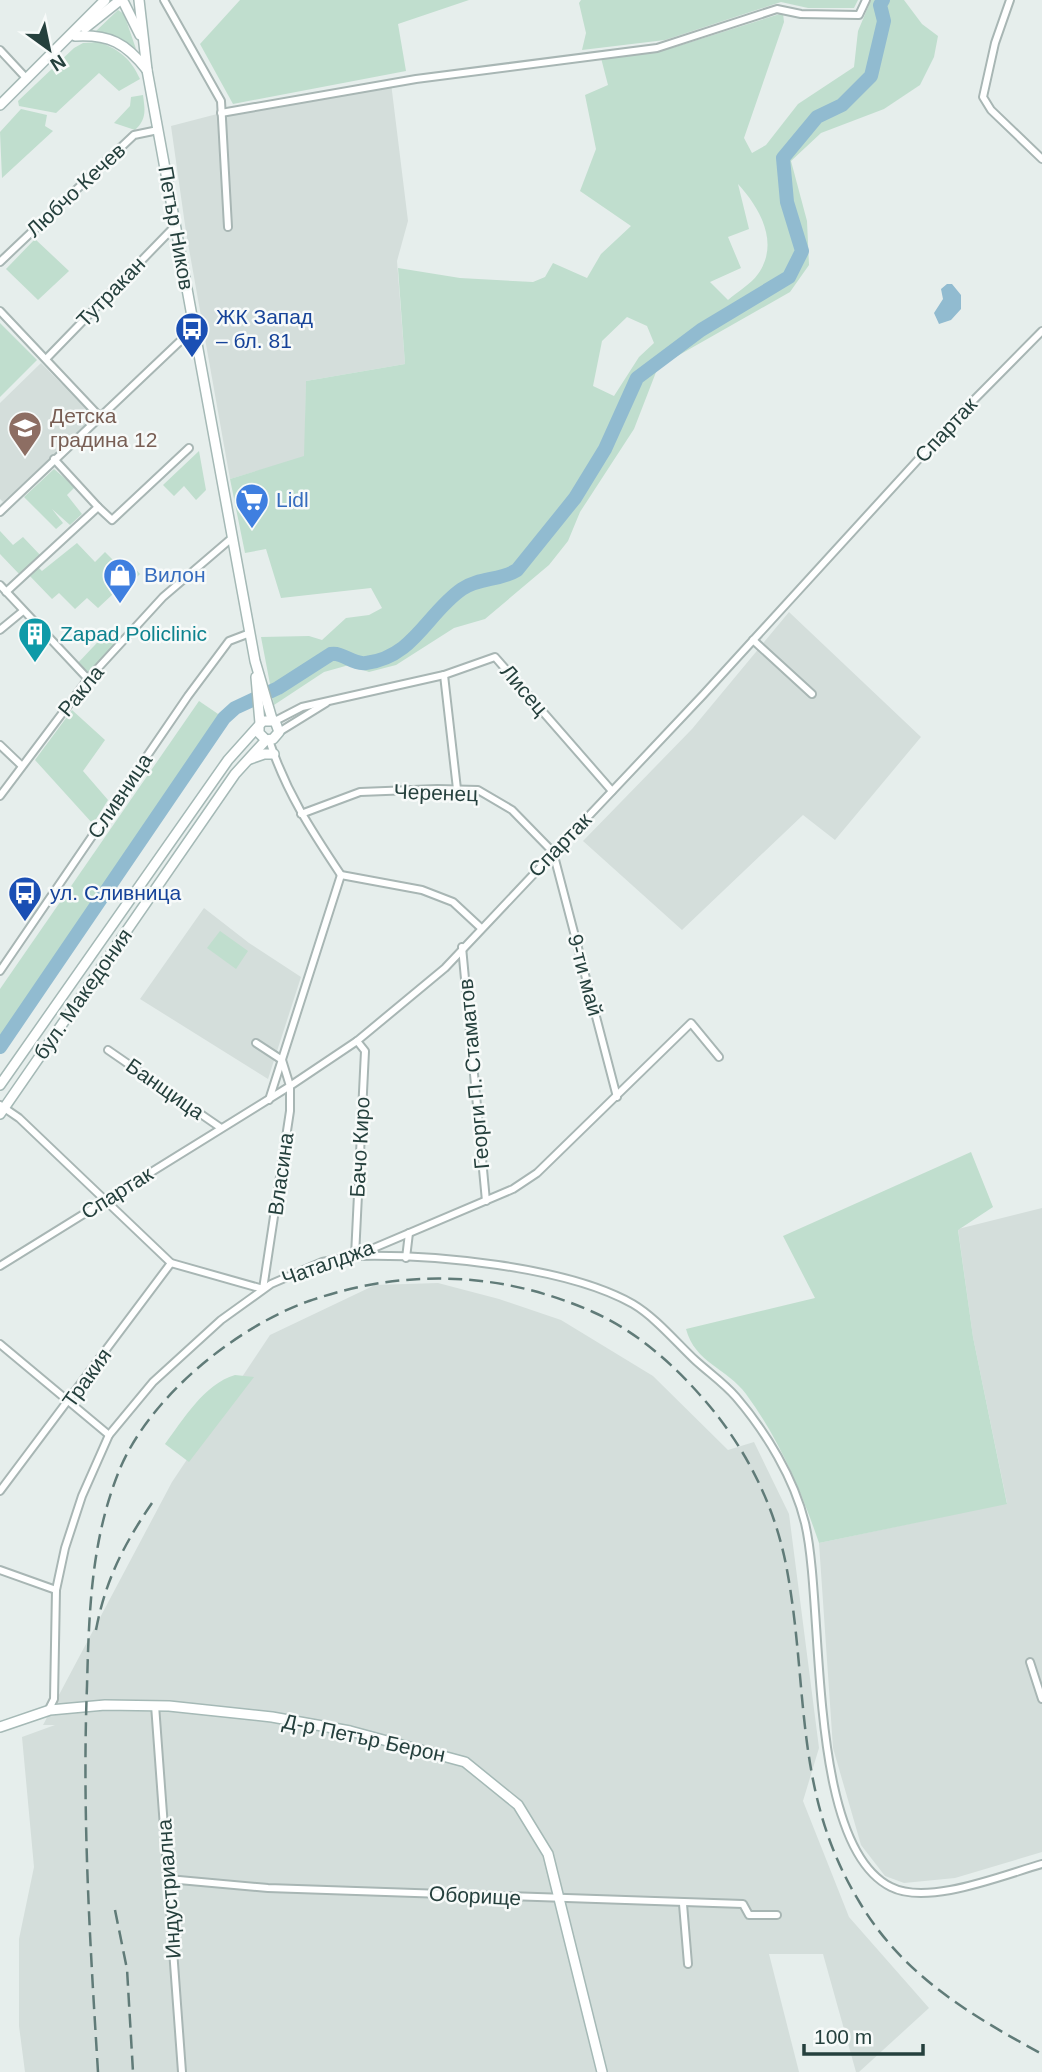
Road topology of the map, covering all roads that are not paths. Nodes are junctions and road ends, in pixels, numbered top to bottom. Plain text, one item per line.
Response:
1 (105, 0) edge
2 (137, 0) edge
3 (164, 0) edge
4 (866, 0) edge
5 (1010, 0) edge
6 (121, 1) edge
7 (75, 36) junction
8 (144, 43) junction
9 (59, 48) junction
10 (0, 50) edge
11 (147, 70) junction
12 (27, 79) junction
13 (0, 105) edge
14 (221, 113) junction
15 (158, 130) junction
16 (1042, 159) edge
17 (176, 225) junction
18 (228, 227) dead end
19 (0, 262) edge
20 (0, 311) edge
21 (194, 327) junction
22 (1042, 331) edge
23 (46, 359) junction
24 (100, 418) junction
25 (189, 448) dead end
26 (54, 459) junction
27 (98, 507) junction
28 (0, 512) edge
29 (233, 537) junction
30 (0, 586) edge
31 (6, 592) junction
32 (23, 611) junction
33 (0, 630) edge
34 (250, 633) junction
35 (753, 640) junction
36 (444, 675) junction
37 (88, 679) junction
38 (812, 694) dead end
39 (327, 702) junction
40 (263, 704) junction
41 (274, 720) junction
42 (259, 725) junction
43 (273, 737) junction
44 (0, 745) edge
45 (274, 756) junction
46 (248, 759) junction
47 (22, 766) junction
48 (457, 789) junction
49 (612, 791) junction
50 (0, 796) edge
51 (300, 814) junction
52 (553, 852) junction
53 (341, 875) junction
54 (481, 928) junction
55 (463, 947) junction
56 (0, 971) edge
57 (357, 1041) junction
58 (256, 1044) dead end
59 (108, 1050) dead end
60 (719, 1057) dead end
61 (282, 1060) junction
62 (0, 1085) edge
63 (290, 1086) junction
64 (617, 1097) junction
65 (269, 1100) junction
66 (1, 1109) edge
67 (221, 1128) junction
68 (104, 1201) junction
69 (486, 1201) junction
70 (409, 1233) junction
71 (355, 1256) junction
72 (406, 1258) junction
73 (171, 1262) junction
74 (0, 1266) edge
75 (263, 1289) junction
76 (0, 1344) edge
77 (69, 1403) junction
78 (109, 1435) junction
79 (0, 1491) edge
80 (0, 1570) edge
81 (56, 1590) junction
82 (1030, 1662) dead end
83 (1042, 1699) edge
84 (155, 1705) junction
85 (48, 1711) junction
86 (0, 1727) edge
87 (1042, 1864) edge
88 (168, 1879) junction
89 (561, 1900) junction
90 (683, 1904) junction
91 (777, 1915) dead end
92 (688, 1964) dead end
93 (182, 2072) edge
94 (602, 2072) edge

1 - 9 street
2 - 6 street
2 - 8 street, Петър Ников
3 - 14 street
4 - 14 street
5 - 16 street
6 - 7 street
6 - 8 street, Петър Ников
7 - 9 street
7 - 11 street
8 - 11 street, Петър Ников
9 - 12 street
10 - 12 street
11 - 15 street, Петър Ников
12 - 13 street
14 - 18 street
15 - 17 street, Петър Ников
15 - 19 street, Любчо Кечев
17 - 21 street, Петър Ников
17 - 23 street, Тутракан
20 - 23 street
21 - 24 street
21 - 29 street, Петър Ников
22 - 35 street, Спартак
23 - 24 street
24 - 26 street
25 - 27 street
26 - 27 street
26 - 28 street
27 - 31 street
29 - 34 street, Петър Ников
29 - 37 street, Ракла
30 - 31 street
31 - 32 street
32 - 33 street
32 - 37 street
34 - 40 street, Петър Ников
34 - 56 street, Сливница
35 - 38 street
35 - 49 street, Спартак
36 - 39 street, Лисец
36 - 48 street
36 - 49 street, Лисец
37 - 47 street, Ракла
39 - 41 street, Лисец
39 - 43 street, Лисец
40 - 41 street
40 - 42 street
41 - 42 street
41 - 43 street
42 - 43 street
42 - 62 street, бул. Македония
43 - 45 street
43 - 46 street, бул. Македония
44 - 47 street
45 - 46 street
45 - 51 street
46 - 66 street, бул. Македония
47 - 50 street, Ракла
48 - 51 street, Черенец
48 - 52 street, Черенец
49 - 52 street, Спартак
51 - 53 street
52 - 54 street, Спартак
52 - 64 street, 9-ти май
53 - 54 street
53 - 61 street
54 - 55 street, Спартак
55 - 57 street, Спартак
55 - 69 street, Георги П. Стаматов
57 - 63 street, Спартак
57 - 71 street, Бачо Киро
58 - 61 street
59 - 67 street, Банщица
60 - 64 street, Чаталджа
61 - 63 street, Власина
61 - 65 street
63 - 65 street, Спартак
63 - 75 street, Власина
64 - 69 street, Чаталджа
65 - 67 street, Спартак
66 - 68 street
67 - 68 street, Спартак
68 - 73 street
68 - 74 street, Спартак
69 - 70 street, Чаталджа
70 - 71 street, Чаталджа
70 - 72 street
71 - 72 street
71 - 75 street, Чаталджа
72 - 87 street
73 - 75 street
73 - 77 street, Тракия
75 - 78 street, Чаталджа
76 - 77 street
77 - 78 street
77 - 79 street, Тракия
78 - 81 street, Чаталджа
80 - 81 street
81 - 85 street, Чаталджа
82 - 83 street
84 - 85 street, Д-р Петър Берон
84 - 88 street, Индустриална
84 - 89 street, Д-р Петър Берон
85 - 86 street, Д-р Петър Берон
88 - 89 street, Оборище
88 - 93 street, Индустриална
89 - 90 street, Оборище
89 - 94 street, Д-р Петър Берон
90 - 91 street, Оборище
90 - 92 street

